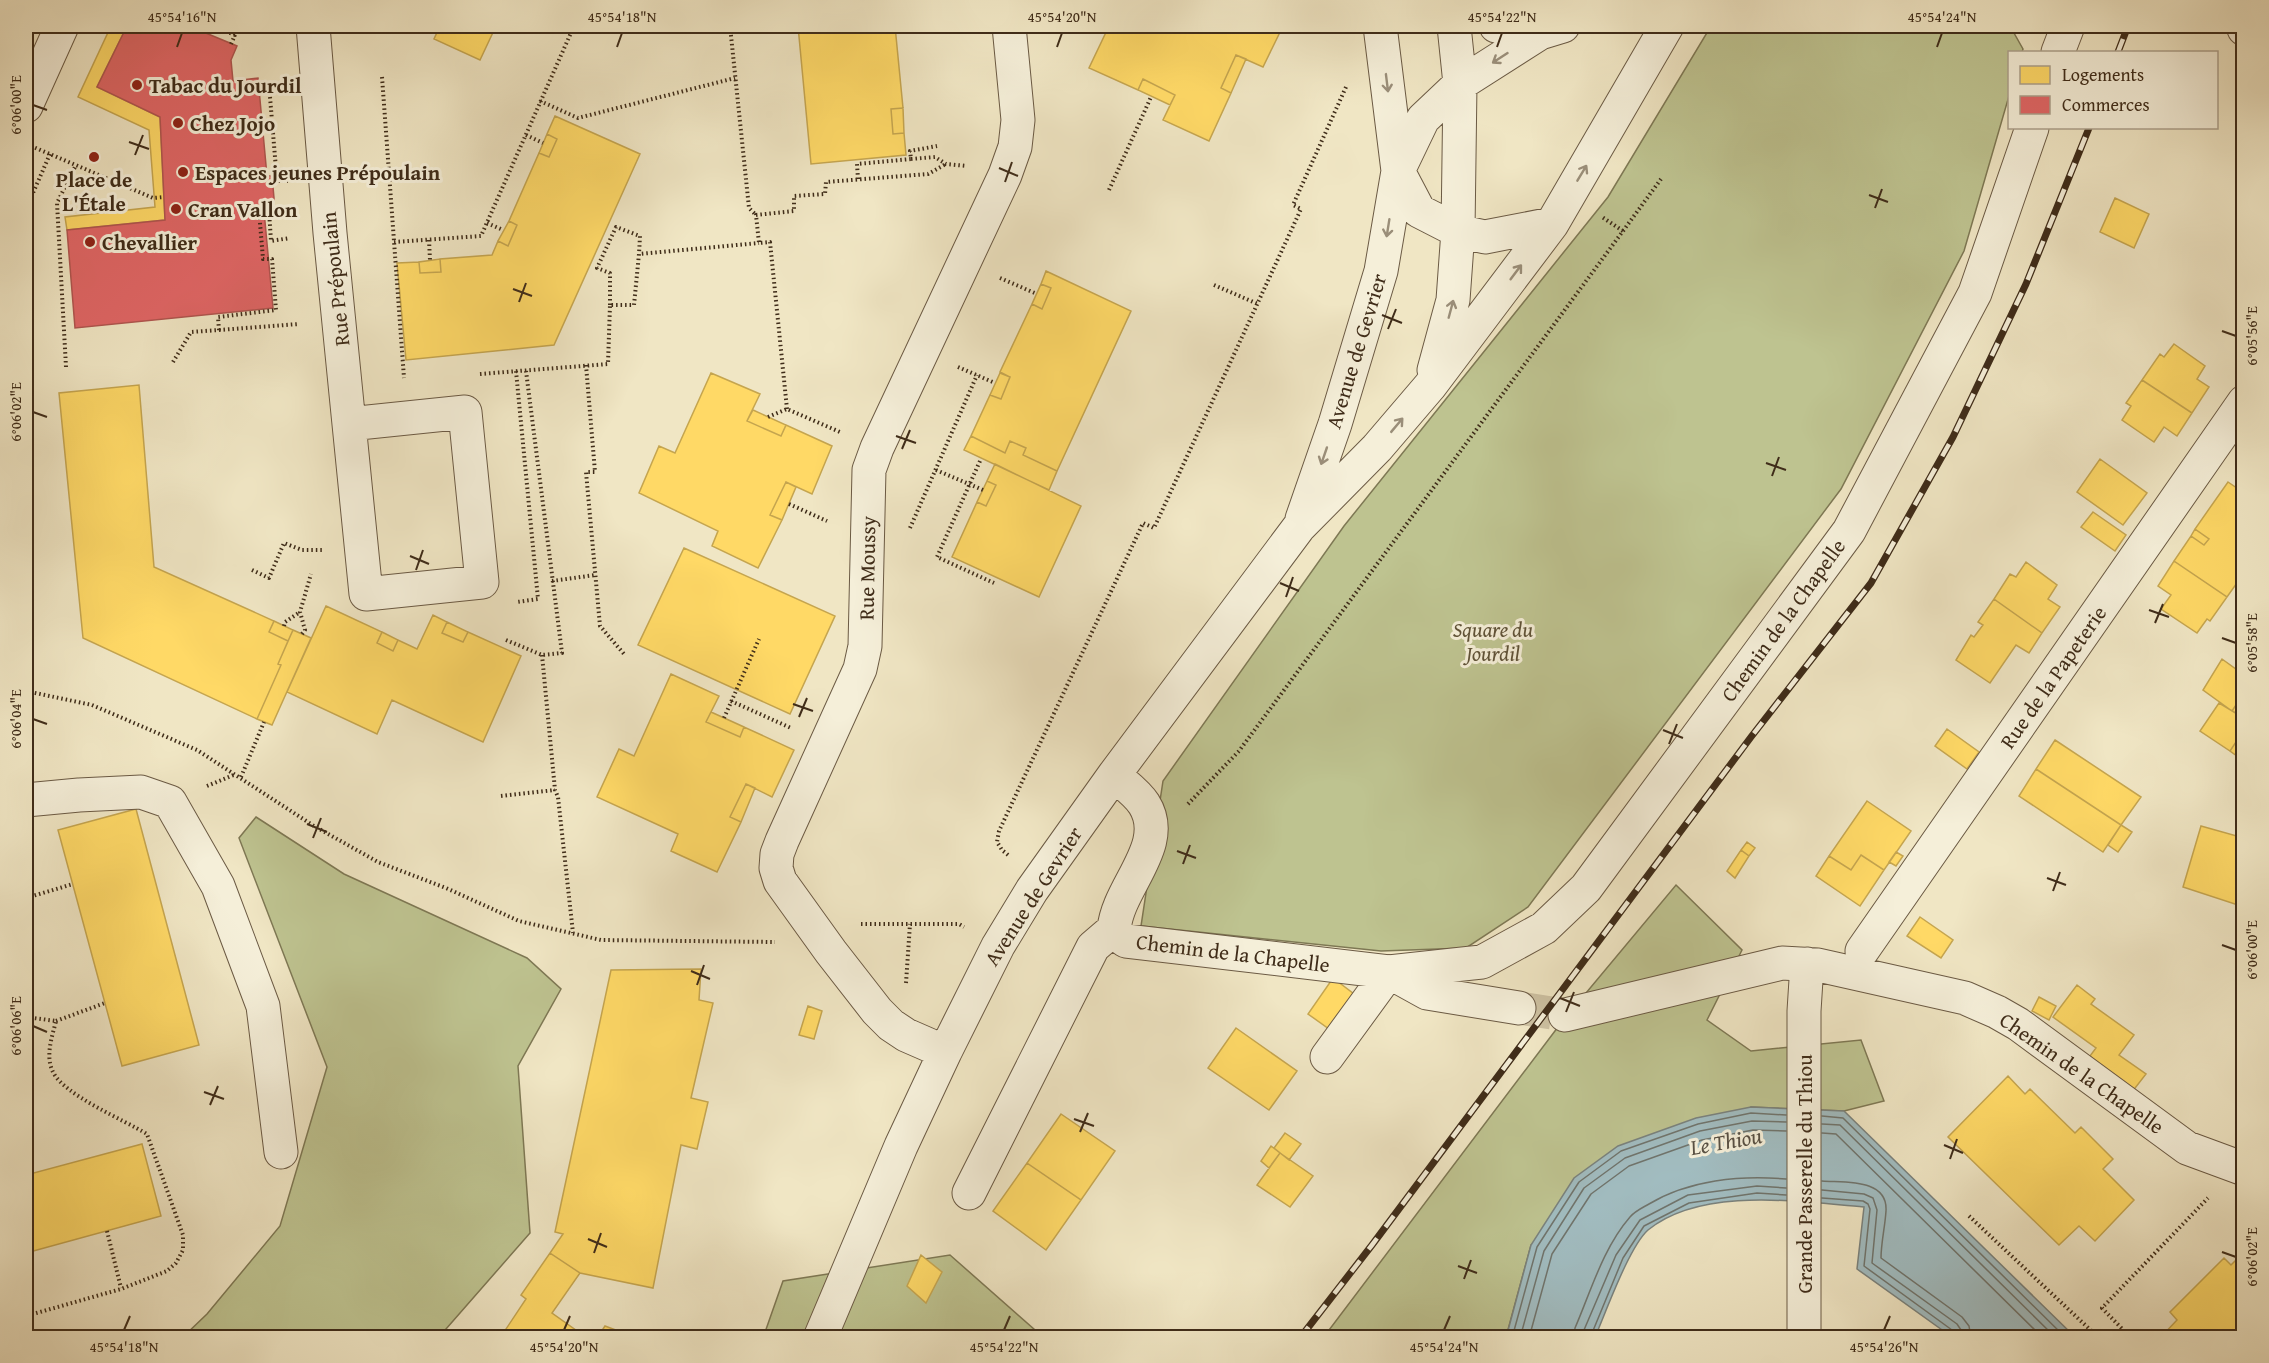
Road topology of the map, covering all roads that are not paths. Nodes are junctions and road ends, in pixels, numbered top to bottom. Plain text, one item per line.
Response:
1 (62, 26) edge
2 (313, 26) edge
3 (1009, 26) edge
4 (1380, 26) edge
5 (1454, 26) edge
6 (1496, 26) edge
7 (1666, 26) edge
8 (2067, 26) edge
9 (1552, 29) edge
10 (2058, 51) edge
11 (1460, 84) junction
12 (26, 106) edge
13 (2032, 129) edge
14 (1398, 171) junction
15 (1552, 224) junction
16 (1458, 231) junction
17 (1430, 386) junction
18 (2244, 402) edge
19 (349, 424) junction
20 (1299, 527) junction
21 (1114, 775) junction
22 (26, 800) edge
23 (1114, 929) junction
24 (1862, 951) dead end
25 (1807, 964) junction
26 (1389, 972) junction
27 (1519, 1008) tunnel mouth
28 (1565, 1015) tunnel mouth
29 (945, 1052) junction
30 (1327, 1057) dead end
31 (281, 1152) dead end
32 (2241, 1168) edge
33 (969, 1193) dead end
34 (820, 1338) edge
35 (1804, 1338) edge

1 - 12 street
2 - 19 street, Rue Prépoulain
3 - 29 street, Rue Moussy
4 -> 14 street, Avenue de Gevrier
5 - 11 street, Avenue de Gevrier
6 - 9 street, Avenue de Gevrier
15 -> 7 street, Avenue de Gevrier
8 - 10 street
9 -> 11 street, Avenue de Gevrier
11 - 14 street, Avenue de Gevrier
11 - 16 street, Avenue de Gevrier
13 - 26 street, Chemin de la Chapelle
14 - 16 street, Avenue de Gevrier
14 -> 20 street, Avenue de Gevrier
15 - 16 street, Avenue de Gevrier
17 -> 15 street, Avenue de Gevrier
17 -> 16 street, Avenue de Gevrier
20 -> 17 street, Avenue de Gevrier
18 - 24 street, Rue de la Papeterie
19 - 19 street, Rue Prépoulain
20 - 21 street, Avenue de Gevrier
21 - 23 street, Chemin de la Chapelle
21 - 29 street, Avenue de Gevrier
22 - 31 street
23 - 26 street, Chemin de la Chapelle
23 - 33 street
25 - 28 street, Chemin de la Chapelle
25 - 32 street, Chemin de la Chapelle
25 - 35 street, Grande Passerelle du Thiou
26 - 27 street, Chemin de la Chapelle
26 - 30 street
29 - 34 street, Avenue de Gevrier

